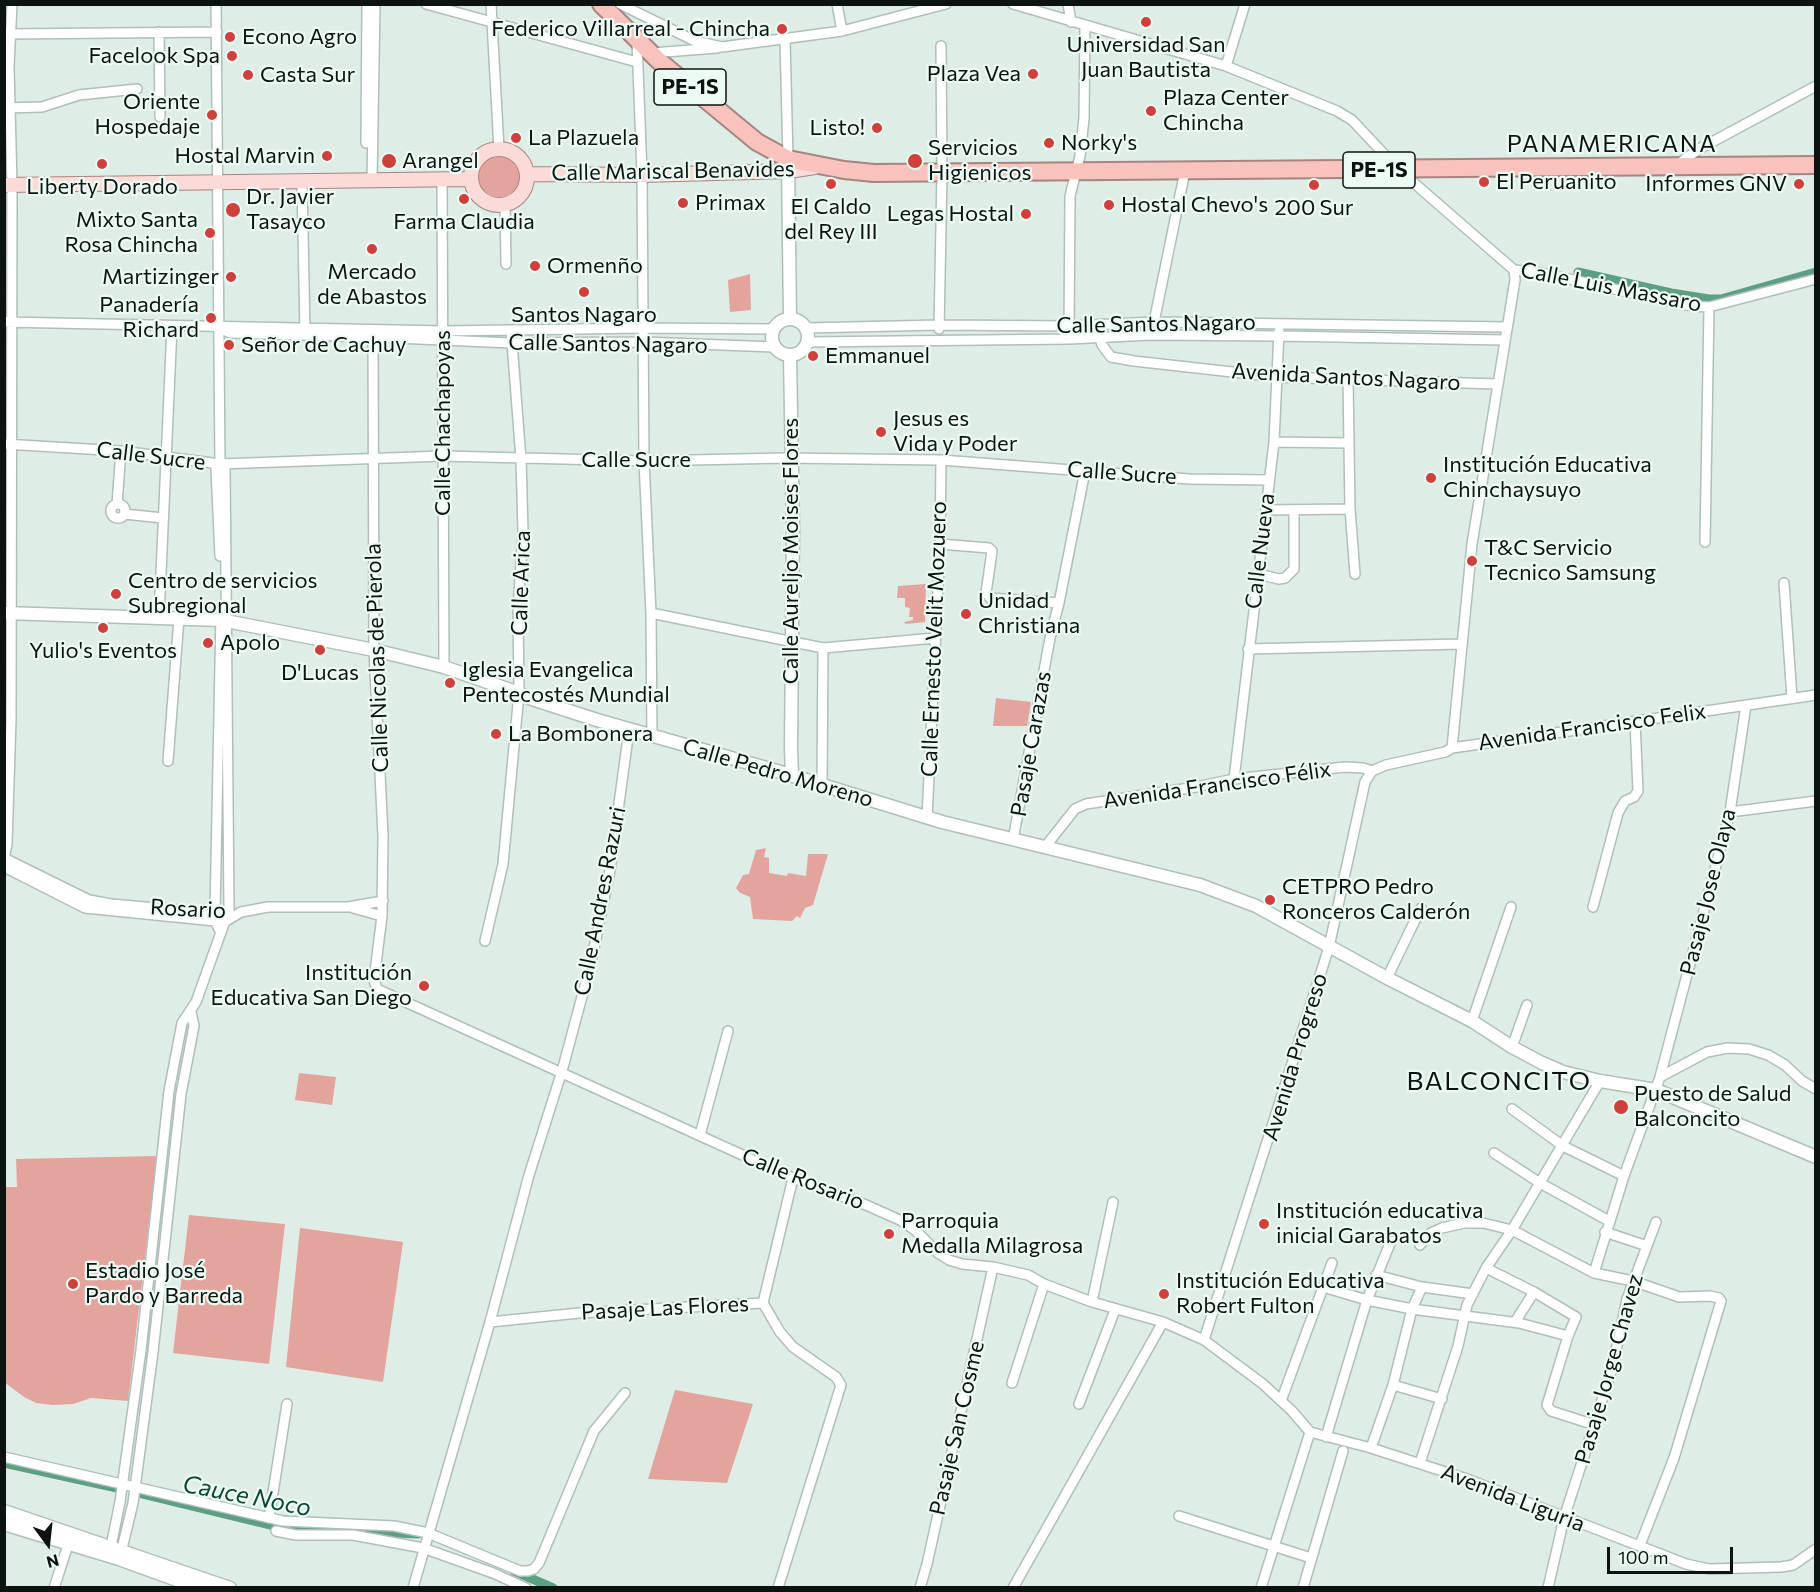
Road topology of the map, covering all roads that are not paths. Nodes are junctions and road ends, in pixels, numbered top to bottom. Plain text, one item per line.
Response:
1 (12, 4) edge
2 (216, 4) edge
3 (367, 4) edge
4 (375, 4) edge
5 (426, 4) edge
6 (491, 4) edge
7 (601, 4) edge
8 (620, 4) edge
9 (837, 4) edge
10 (946, 4) edge
11 (1013, 4) edge
12 (1068, 4) edge
13 (1245, 4) edge
14 (636, 8) edge
15 (1071, 22) junction
16 (491, 23) junction
17 (1085, 25) junction
18 (842, 31) junction
19 (159, 32) junction
20 (217, 32) junction
21 (7, 34) edge
22 (637, 40) junction
23 (785, 40) junction
24 (940, 46) dead end
25 (722, 47) junction
26 (652, 53) junction
27 (637, 62) junction
28 (1226, 66) junction
29 (1815, 86) edge
30 (137, 89) dead end
31 (7, 108) edge
32 (160, 117) dead end
33 (499, 149) junction
34 (789, 165) junction
35 (1815, 165) edge
36 (1675, 166) junction
37 (1399, 170) junction
38 (1077, 171) junction
39 (1185, 171) junction
40 (942, 173) junction
41 (527, 174) junction
42 (642, 175) junction
43 (442, 179) junction
44 (470, 179) junction
45 (369, 180) junction
46 (302, 181) junction
47 (218, 182) junction
48 (8, 185) edge
49 (505, 204) junction
50 (8, 252) edge
51 (506, 264) dead end
52 (1514, 270) junction
53 (1815, 279) edge
54 (1709, 307) junction
55 (790, 318) junction
56 (8, 322) edge
57 (1154, 322) junction
58 (1279, 323) junction
59 (939, 325) junction
60 (1069, 326) junction
61 (172, 327) junction
62 (1506, 327) junction
63 (219, 328) junction
64 (643, 328) junction
65 (807, 328) junction
66 (773, 329) junction
67 (511, 330) junction
68 (305, 332) junction
69 (373, 333) junction
70 (442, 336) junction
71 (1279, 336) junction
72 (1100, 338) junction
73 (1069, 339) junction
74 (938, 340) junction
75 (1504, 340) junction
76 (643, 342) junction
77 (808, 342) junction
78 (511, 343) junction
79 (775, 346) junction
80 (790, 355) junction
81 (1277, 377) junction
82 (1348, 380) junction
83 (1497, 384) junction
84 (1274, 442) junction
85 (8, 443) edge
86 (1349, 443) junction
87 (121, 451) junction
88 (443, 456) junction
89 (166, 457) junction
90 (790, 458) junction
91 (373, 459) junction
92 (521, 459) junction
93 (941, 460) junction
94 (644, 461) junction
95 (220, 464) junction
96 (1085, 471) junction
97 (1269, 480) junction
98 (1350, 509) junction
99 (1266, 510) junction
100 (1294, 511) junction
101 (163, 518) junction
102 (1705, 542) dead end
103 (939, 544) junction
104 (1258, 574) junction
105 (1355, 574) dead end
106 (1784, 583) dead end
107 (1059, 603) junction
108 (8, 613) edge
109 (651, 613) junction
110 (159, 617) junction
111 (179, 618) junction
112 (224, 620) junction
113 (935, 638) junction
114 (792, 642) junction
115 (1461, 644) junction
116 (823, 648) junction
117 (1248, 649) junction
118 (374, 650) junction
119 (444, 667) junction
120 (519, 693) junction
121 (1815, 695) edge
122 (1792, 698) junction
123 (1746, 705) junction
124 (1635, 721) junction
125 (629, 730) junction
126 (652, 737) junction
127 (790, 748) junction
128 (1452, 748) junction
129 (168, 761) dead end
130 (777, 771) junction
131 (1372, 771) junction
132 (792, 776) junction
133 (1234, 779) junction
134 (822, 786) junction
135 (1815, 801) edge
136 (1730, 812) junction
137 (927, 818) junction
138 (1013, 840) junction
139 (1045, 848) junction
140 (5, 859) edge
141 (4, 867) edge
142 (383, 901) junction
143 (348, 907) junction
144 (1511, 907) dead end
145 (1593, 907) dead end
146 (1422, 908) dead end
147 (229, 910) junction
148 (241, 912) junction
149 (382, 916) junction
150 (215, 917) junction
151 (226, 921) junction
152 (220, 931) junction
153 (485, 941) dead end
154 (1329, 947) junction
155 (1387, 978) junction
156 (375, 986) joint
157 (1527, 1005) dead end
158 (191, 1012) junction
159 (1472, 1021) junction
160 (728, 1031) dead end
161 (1512, 1047) junction
162 (562, 1071) junction
163 (1660, 1077) junction
164 (1600, 1081) junction
165 (1815, 1089) edge
166 (1656, 1090) junction
167 (1512, 1109) dead end
168 (700, 1135) junction
169 (1563, 1146) junction
170 (1494, 1152) dead end
171 (1815, 1157) edge
172 (1624, 1176) junction
173 (793, 1178) junction
174 (1540, 1183) junction
175 (1113, 1202) dead end
176 (155, 1217) junction
177 (167, 1218) junction
178 (1610, 1221) junction
179 (1656, 1222) dead end
180 (1512, 1230) junction
181 (1605, 1232) junction
182 (1391, 1241) dead end
183 (1420, 1245) dead end
184 (1647, 1246) junction
185 (1332, 1263) dead end
186 (993, 1267) junction
187 (1486, 1268) junction
188 (1594, 1273) junction
189 (1376, 1275) junction
190 (1633, 1281) junction
191 (1044, 1284) junction
192 (1323, 1287) junction
193 (1422, 1287) junction
194 (1534, 1292) junction
195 (1473, 1294) junction
196 (1367, 1300) junction
197 (1092, 1302) junction
198 (763, 1303) junction
199 (1412, 1309) junction
200 (1115, 1310) junction
201 (1463, 1315) junction
202 (490, 1322) junction
203 (1163, 1322) junction
204 (1515, 1322) junction
205 (1568, 1336) junction
206 (1204, 1340) junction
207 (141, 1350) junction
208 (153, 1352) junction
209 (1012, 1383) dead end
210 (1393, 1384) junction
211 (625, 1393) dead end
212 (1442, 1399) junction
213 (1281, 1401) junction
214 (287, 1404) dead end
215 (1079, 1404) dead end
216 (1595, 1425) junction
217 (1310, 1432) junction
218 (1326, 1437) junction
219 (1371, 1448) junction
220 (1344, 1451) dead end
221 (4, 1456) edge
222 (1420, 1463) junction
223 (121, 1485) junction
224 (135, 1488) junction
225 (4, 1512) edge
226 (1179, 1516) dead end
227 (269, 1518) junction
228 (1564, 1518) junction
229 (4, 1524) edge
230 (276, 1531) dead end
231 (428, 1533) junction
232 (68, 1545) junction
233 (1640, 1545) junction
234 (1274, 1546) junction
235 (423, 1548) junction
236 (1815, 1549) edge
237 (116, 1553) junction
238 (1311, 1558) junction
239 (179, 1584) edge
240 (54, 1587) edge
241 (199, 1587) edge
242 (231, 1587) edge
243 (413, 1587) edge
244 (526, 1587) edge
245 (778, 1587) edge
246 (920, 1587) edge
247 (1013, 1587) edge
248 (1261, 1587) edge
249 (1303, 1587) edge
250 (1548, 1587) edge

1 - 21 street
2 - 20 street
3 - 45 street
4 - 45 street
5 - 16 street
6 - 16 street
7 - 22 highway, PE-1S
8 - 14 street
9 - 18 street
10 - 18 street
11 - 15 street, Calle Luis Massaro
12 - 15 street
13 - 28 street
14 - 25 street
15 - 17 street, Calle Luis Massaro
16 - 27 street
16 - 33 street
17 - 28 street, Calle Luis Massaro
17 - 38 street
18 - 23 street
19 - 20 street
19 - 21 street
19 - 32 street
20 - 47 street
21 - 31 street
22 - 26 highway, PE-1S
22 - 27 street
23 - 25 street
23 - 34 street
24 - 40 street
25 - 26 street
26 - 34 highway, PE-1S
27 - 42 street
28 - 37 street, Calle Luis Massaro
29 - 36 street
30 - 31 street
31 - 48 street
33 - 41 main road
33 - 44 main road
34 - 40 highway, PE-1S
34 - 42 main road, Calle Mariscal Benavides
34 - 55 main road
35 - 36 highway, PE-1S
36 - 37 highway, PE-1S
37 - 39 highway, PE-1S
37 - 52 street, Calle Luis Massaro
38 - 39 highway, PE-1S
38 - 40 highway, PE-1S
38 - 60 street
39 - 57 street
40 - 59 street
41 - 42 main road, Calle Mariscal Benavides
41 - 49 main road
42 - 64 street
43 - 44 main road
43 - 45 main road
43 - 70 street, Calle Chachapoyas
44 - 49 main road
45 - 46 main road
46 - 47 main road
46 - 68 street
47 - 48 main road
47 - 63 street
48 - 50 street
49 - 51 street
50 - 56 street
52 - 54 street, Calle Luis Massaro
52 - 62 street
53 - 54 street, Calle Luis Massaro
54 - 102 street
55 - 65 main road
55 - 66 main road
56 - 61 street
56 - 85 street
57 - 58 street, Calle Santos Nagaro
57 - 60 street, Calle Santos Nagaro
58 - 62 street, Calle Santos Nagaro
58 - 71 street, Calle Nueva
59 - 60 street, Calle Santos Nagaro
59 - 65 street, Calle Santos Nagaro
59 - 74 street
60 - 73 street
61 - 63 street
61 - 89 street
62 - 75 street
63 - 68 street
63 - 95 street
64 - 66 street, Calle Santos Nagaro
64 - 67 street, Calle Santos Nagaro
64 - 76 street
65 - 77 main road
66 - 79 main road
67 - 70 street, Calle Santos Nagaro
67 - 78 street, Calle Arica
68 - 69 street
69 - 70 street
69 - 91 street, Calle Nicolas de Pierola
70 - 78 street, Calle Santos Nagaro
70 - 88 street, Calle Chachapoyas
71 - 72 street, Calle Santos Nagaro
71 - 75 street, Calle Santos Nagaro
71 - 81 street, Calle Nueva
72 - 73 street, Calle Santos Nagaro
72 - 81 street, Avenida Santos Nagaro
73 - 74 street, Calle Santos Nagaro
74 - 77 street, Calle Santos Nagaro
75 - 83 street
76 - 78 street, Calle Santos Nagaro
76 - 79 street, Calle Santos Nagaro
76 - 94 street
77 - 80 main road
78 - 92 street, Calle Arica
79 - 80 main road
80 - 90 main road, Calle Aureljo Moises Flores
81 - 82 street, Avenida Santos Nagaro
81 - 84 street, Calle Nueva
82 - 83 street, Avenida Santos Nagaro
82 - 86 street
83 - 115 street
84 - 86 street
84 - 97 street, Calle Nueva
85 - 87 street, Calle Sucre
85 - 108 street
86 - 98 street
87 - 89 street, Calle Sucre
87 - 101 street
88 - 91 street, Calle Sucre
88 - 92 street, Calle Sucre
88 - 119 street, Calle Chachapoyas
89 - 95 street, Calle Sucre
89 - 101 street
90 - 93 street, Calle Sucre
90 - 94 street, Calle Sucre
90 - 114 main road, Calle Aureljo Moises Flores
91 - 95 street, Calle Sucre
91 - 118 street, Calle Nicolas de Pierola
92 - 94 street, Calle Sucre
92 - 120 street, Calle Arica
93 - 96 street, Calle Sucre
93 - 103 street, Calle Ernesto Velit Mozuero
94 - 109 street
95 - 112 street
96 - 97 street, Calle Sucre
96 - 107 street, Pasaje Carazas
97 - 99 street, Calle Nueva
98 - 100 street
98 - 105 street
99 - 100 street
99 - 104 street, Calle Nueva
100 - 104 street
101 - 110 street
103 - 107 street
103 - 113 street, Calle Ernesto Velit Mozuero
104 - 117 street, Calle Nueva
106 - 122 street
107 - 138 street, Pasaje Carazas
108 - 110 main road, Calle Pedro Moreno
108 - 140 street
109 - 114 street
109 - 126 street
110 - 111 main road, Calle Pedro Moreno
111 - 112 main road, Calle Pedro Moreno
111 - 129 street
112 - 118 main road, Calle Pedro Moreno
112 - 147 street
112 - 150 street
113 - 116 street
113 - 137 street, Calle Ernesto Velit Mozuero
114 - 116 street
114 - 127 main road, Calle Aureljo Moises Flores
115 - 117 street
115 - 128 street
116 - 134 street
117 - 133 street, Calle Nueva
118 - 119 main road, Calle Pedro Moreno
118 - 142 street, Calle Nicolas de Pierola
119 - 120 main road, Calle Pedro Moreno
120 - 125 main road, Calle Pedro Moreno
120 - 153 street, Calle Arica
121 - 122 street, Avenida Francisco Felix
122 - 123 street, Avenida Francisco Felix
123 - 124 street, Avenida Francisco Felix
123 - 136 street, Pasaje Jose Olaya
124 - 128 street, Avenida Francisco Felix
124 - 145 street
125 - 126 main road, Calle Pedro Moreno
125 - 162 street, Calle Andres Razuri
126 - 130 main road, Calle Pedro Moreno
127 - 130 main road
127 - 132 main road, Calle Aureljo Moises Flores
128 - 131 street, Avenida Francisco Felix
130 - 132 main road, Calle Pedro Moreno
131 - 133 street, Avenida Francisco Félix
131 - 154 street, Avenida Progreso
132 - 134 main road, Calle Pedro Moreno
133 - 139 street, Avenida Francisco Félix
134 - 137 main road, Calle Pedro Moreno
135 - 136 street
136 - 163 street, Pasaje Jose Olaya
137 - 138 main road, Calle Pedro Moreno
138 - 139 main road, Calle Pedro Moreno
139 - 154 main road, Calle Pedro Moreno
140 - 150 street, Rosario
141 - 150 street, Rosario
142 - 143 street
142 - 149 street, Calle Nicolas de Pierola
143 - 148 street
143 - 149 street
144 - 159 street
146 - 155 street
147 - 148 street, Rosario
147 - 150 street, Rosario
147 - 151 street
148 - 151 street, Rosario
149 - 156 street, Calle Nicolas de Pierola
150 - 151 street, Rosario
150 - 152 street
151 - 152 street
152 - 158 street
154 - 155 main road, Calle Pedro Moreno
154 - 206 street, Avenida Progreso
155 - 159 main road, Calle Pedro Moreno
156 - 162 street, Calle Rosario
157 - 161 street
158 - 176 street
158 - 177 street
159 - 161 main road, Calle Pedro Moreno
160 - 168 street
161 - 164 main road, Calle Pedro Moreno
162 - 168 street, Calle Rosario
162 - 202 street, Calle Andres Razuri
163 - 165 street
163 - 166 street, Pasaje Jose Olaya
164 - 166 main road, Calle Pedro Moreno
164 - 169 street
166 - 171 main road, Calle Pedro Moreno
166 - 172 street, Pasaje Jose Olaya
167 - 169 street
168 - 173 street, Calle Rosario
169 - 172 street
169 - 174 street
170 - 174 street
172 - 178 street, Pasaje Jose Olaya
173 - 186 street, Calle Rosario
173 - 198 street
174 - 178 street
174 - 180 street
175 - 197 street
176 - 177 street
176 - 207 street
177 - 208 street
178 - 181 street, Pasaje Jose Olaya
179 - 184 street, Pasaje Jorge Chavez
180 - 183 street
180 - 187 street
180 - 188 street
181 - 184 street
181 - 188 street, Pasaje Jose Olaya
182 - 189 street
184 - 190 street, Pasaje Jorge Chavez
185 - 192 street
186 - 191 street, Calle Rosario
186 - 246 street, Pasaje San Cosme
187 - 194 street
187 - 195 street
188 - 190 street
189 - 193 street
189 - 196 street
190 - 216 street, Pasaje Jorge Chavez
190 - 233 street
191 - 197 street, Calle Rosario
191 - 209 street
192 - 196 street
192 - 213 street
193 - 195 street
193 - 199 street
194 - 204 street
194 - 205 street
195 - 201 street
196 - 199 street
196 - 218 street
197 - 200 street, Calle Rosario
198 - 202 street, Pasaje Las Flores
198 - 245 street, Pasaje Las Flores
199 - 201 street
199 - 210 street
200 - 203 street, Calle Rosario
200 - 215 street
201 - 204 street
201 - 212 street
202 - 231 street, Calle Andres Razuri
203 - 206 street, Calle Rosario
203 - 247 street
204 - 205 street
205 - 216 street
206 - 213 street, Calle Rosario
207 - 208 street
207 - 223 street
208 - 224 street
210 - 212 street
210 - 219 street
211 - 231 street
212 - 222 street
213 - 217 street, Calle Rosario
214 - 227 street
216 - 228 street, Pasaje Jorge Chavez
217 - 218 street, Avenida Liguria
217 - 234 street
218 - 219 street, Avenida Liguria
219 - 222 street, Avenida Liguria
220 - 238 street
221 - 223 street
222 - 228 street, Avenida Liguria
223 - 224 street
223 - 237 street
224 - 227 street
224 - 237 street
225 - 237 main road
226 - 234 street
227 - 231 street
228 - 233 street, Avenida Liguria
228 - 250 street, Pasaje Jorge Chavez
229 - 232 main road
230 - 235 street
231 - 235 street, Calle Andres Razuri
232 - 237 main road
232 - 240 street
233 - 236 street, Avenida Liguria
234 - 238 street
234 - 248 street
235 - 243 street, Calle Andres Razuri
235 - 244 street
237 - 239 main road
237 - 242 main road
238 - 249 street
239 - 241 main road

